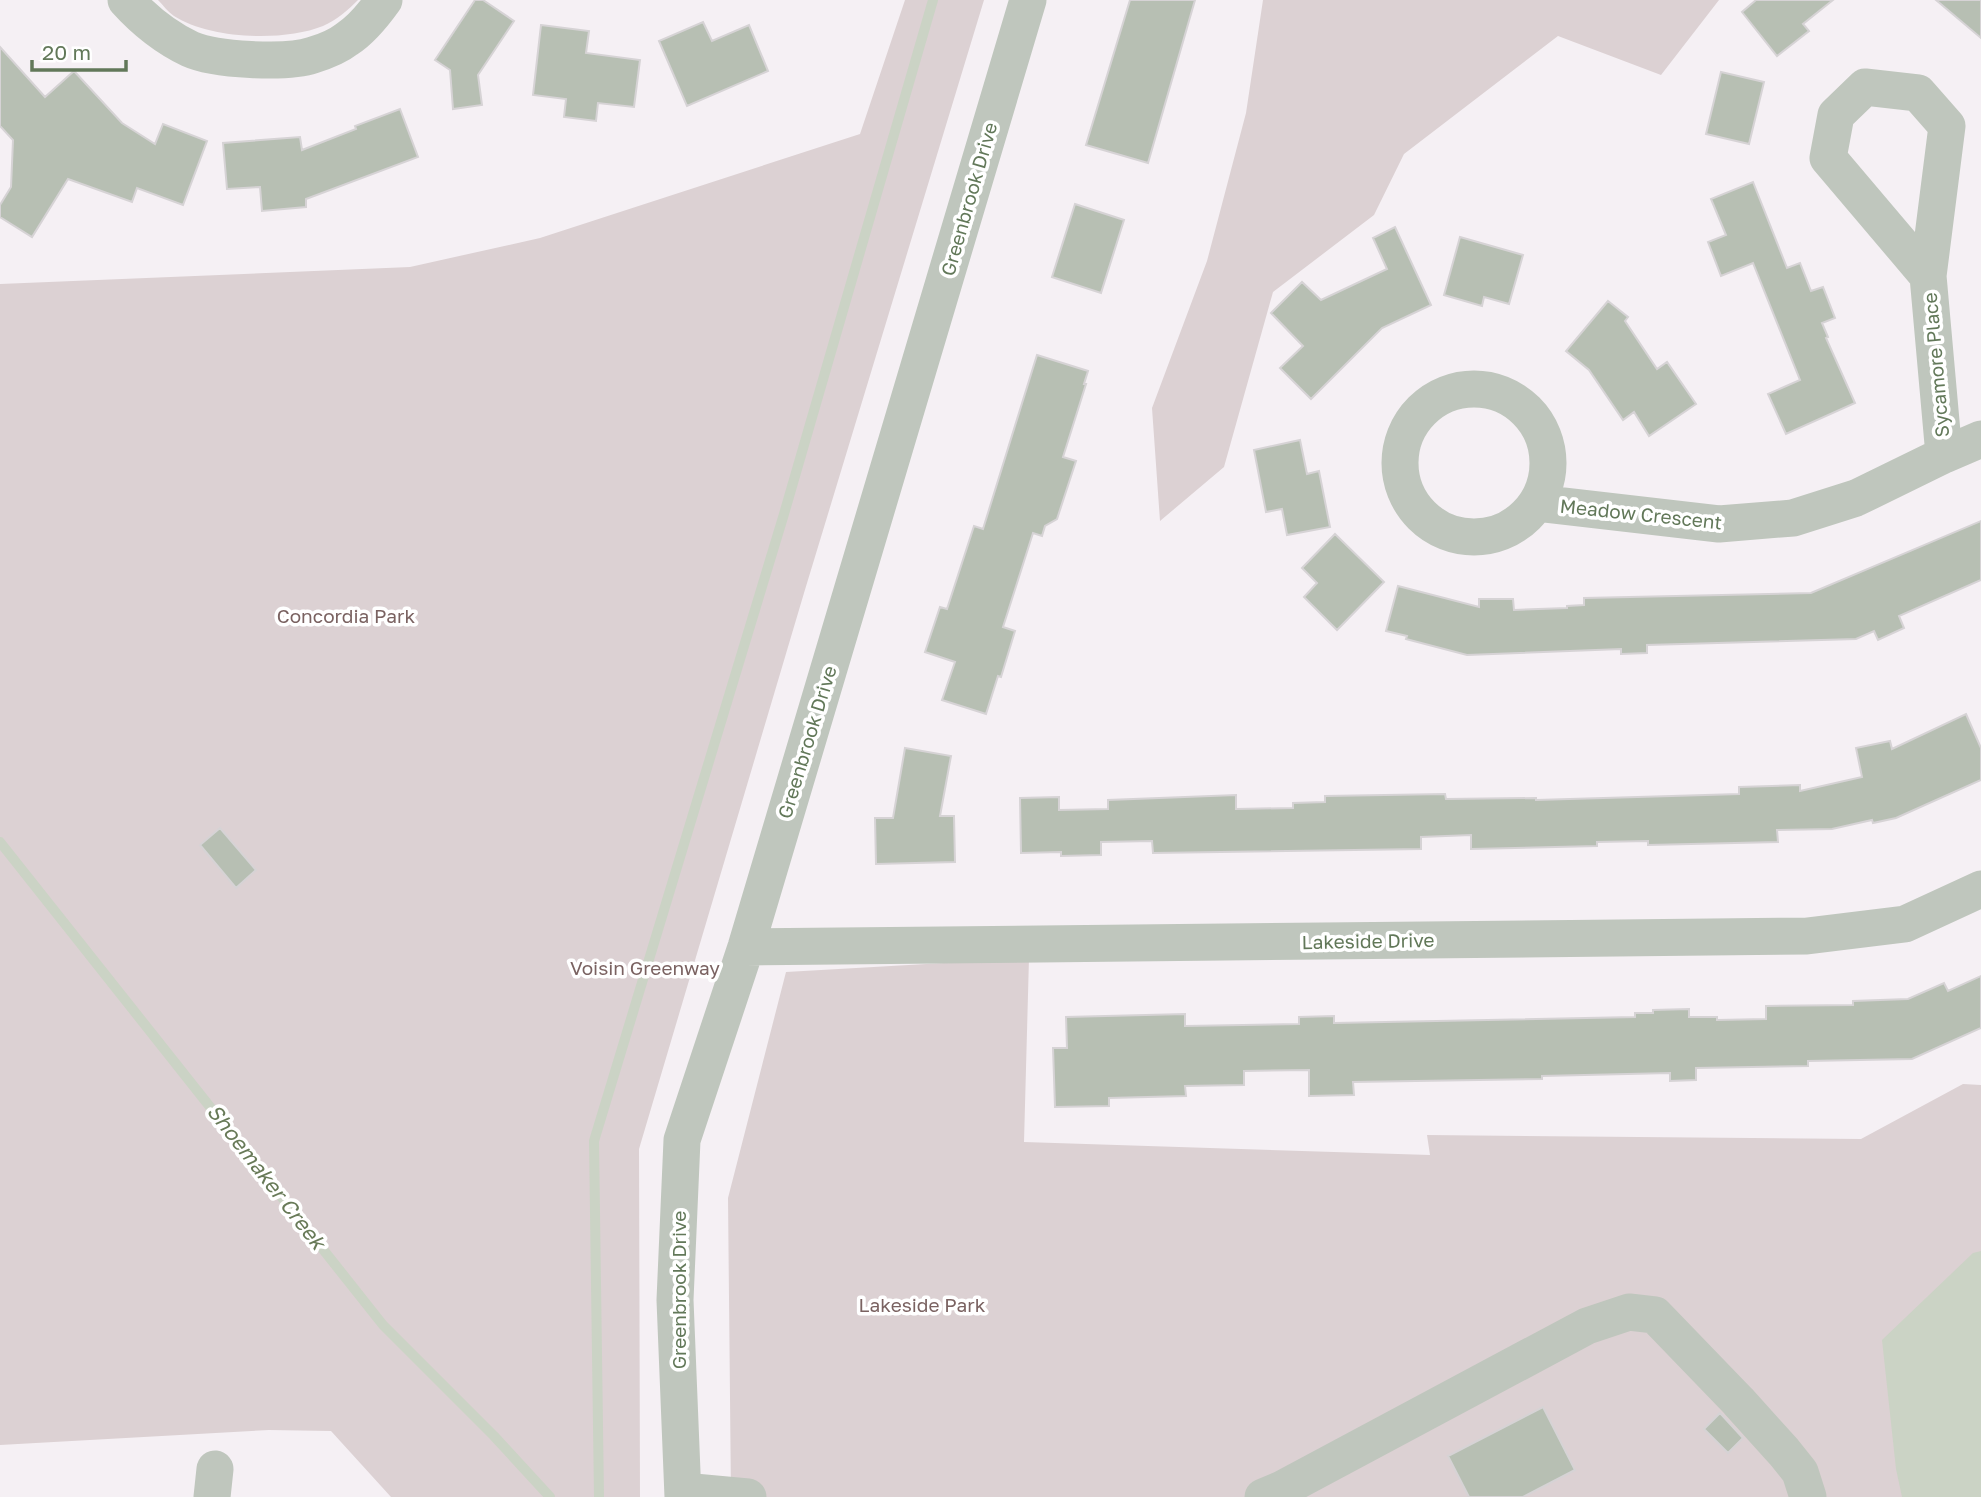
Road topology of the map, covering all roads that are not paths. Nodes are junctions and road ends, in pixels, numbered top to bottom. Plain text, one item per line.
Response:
1 (126, 0) edge
2 (384, 0) edge
3 (1028, 0) edge
4 (1928, 276) junction
5 (1981, 439) edge
6 (1944, 455) junction
7 (1537, 503) junction
8 (1981, 890) edge
9 (746, 947) junction
10 (683, 1494) edge
11 (748, 1497) edge
12 (1263, 1497) edge
13 (1808, 1497) edge

1 - 2 street
3 - 9 street, Greenbrook Drive
4 - 4 street, Sycamore Place
4 - 6 street, Sycamore Place
5 - 6 street, Meadow Crescent
6 - 7 street, Meadow Crescent
7 - 7 street, Meadow Crescent
8 - 9 street, Lakeside Drive
9 - 10 street, Greenbrook Drive
10 - 11 street
12 - 13 street

